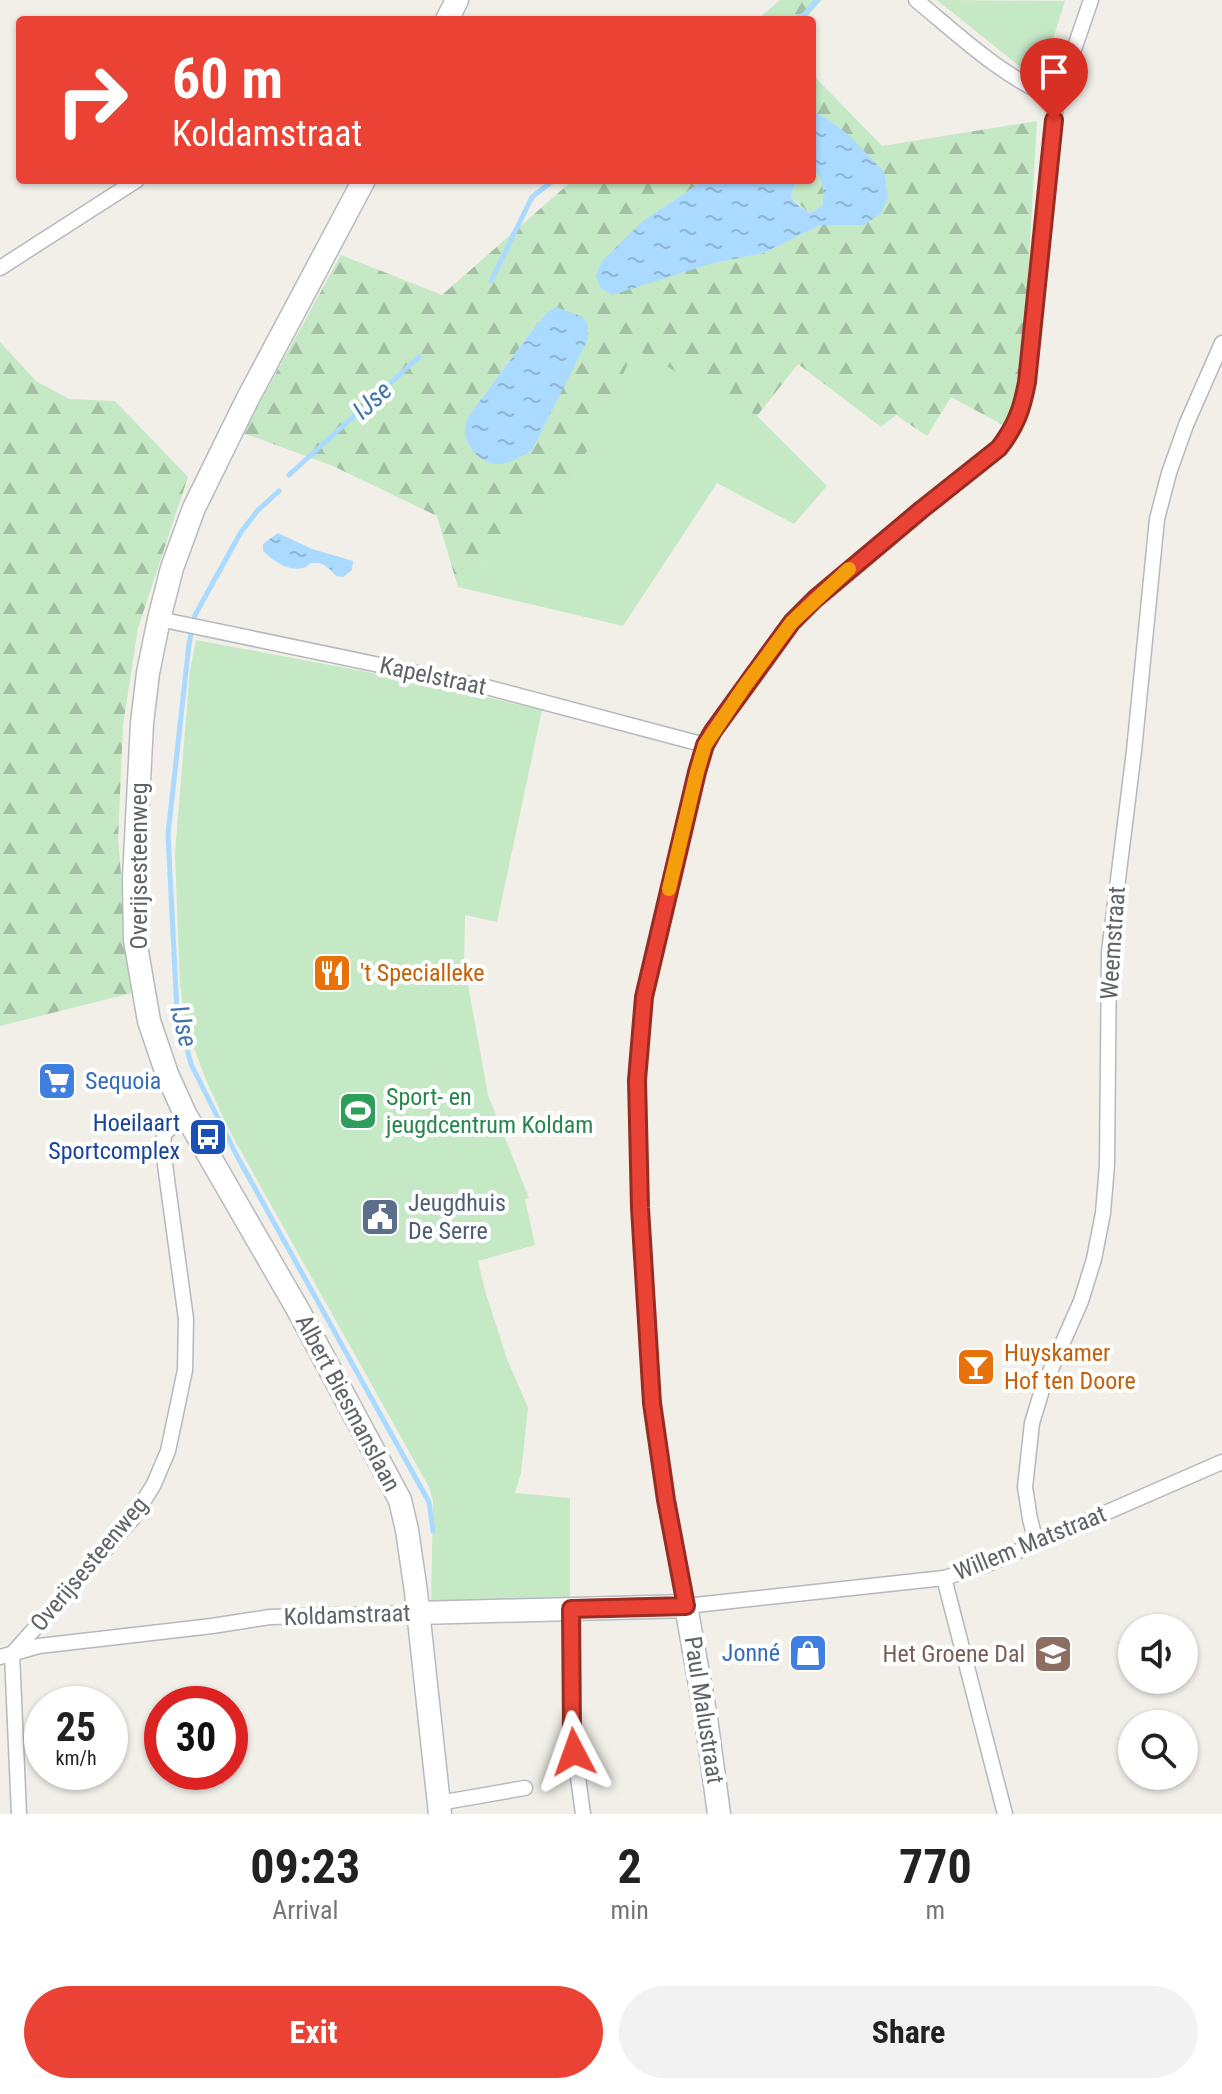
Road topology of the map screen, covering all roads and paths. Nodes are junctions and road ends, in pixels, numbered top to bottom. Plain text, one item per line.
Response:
1 (916, 0) edge
2 (1091, 0) edge
3 (1057, 99) junction
4 (131, 184) edge
5 (362, 184) edge
6 (0, 268) edge
7 (1222, 343) edge
8 (169, 621) junction
9 (705, 745) junction
10 (185, 1114) junction
11 (1222, 1462) edge
12 (1036, 1542) junction
13 (944, 1578) junction
14 (686, 1606) junction
15 (571, 1609) junction
16 (418, 1613) junction
17 (6, 1655) edge
18 (525, 1788) dead end
19 (440, 1808) edge
20 (19, 1814) edge
21 (583, 1814) edge
22 (719, 1814) edge
23 (1005, 1814) edge

1 - 3 street
2 - 3 street
3 - 9 street
4 - 6 street
5 - 8 main road, Overijsesteenweg
7 - 12 street, Weemstraat
8 - 9 street, Kapelstraat
8 - 10 main road, Overijsesteenweg
9 - 14 street
10 - 16 main road, Albert Biesmanslaan
10 - 17 street, Overijsesteenweg
11 - 12 street, Willem Matstraat
12 - 13 street, Willem Matstraat
13 - 14 street, Willem Matstraat
13 - 23 street
14 - 15 main road, Koldamstraat
14 - 22 main road, Paul Malustraat
15 - 16 main road, Koldamstraat
15 - 21 street
16 - 17 street, Koldamstraat
16 - 19 main road, Albert Biesmanslaan
17 - 20 street, Overijsesteenweg
18 - 19 street

